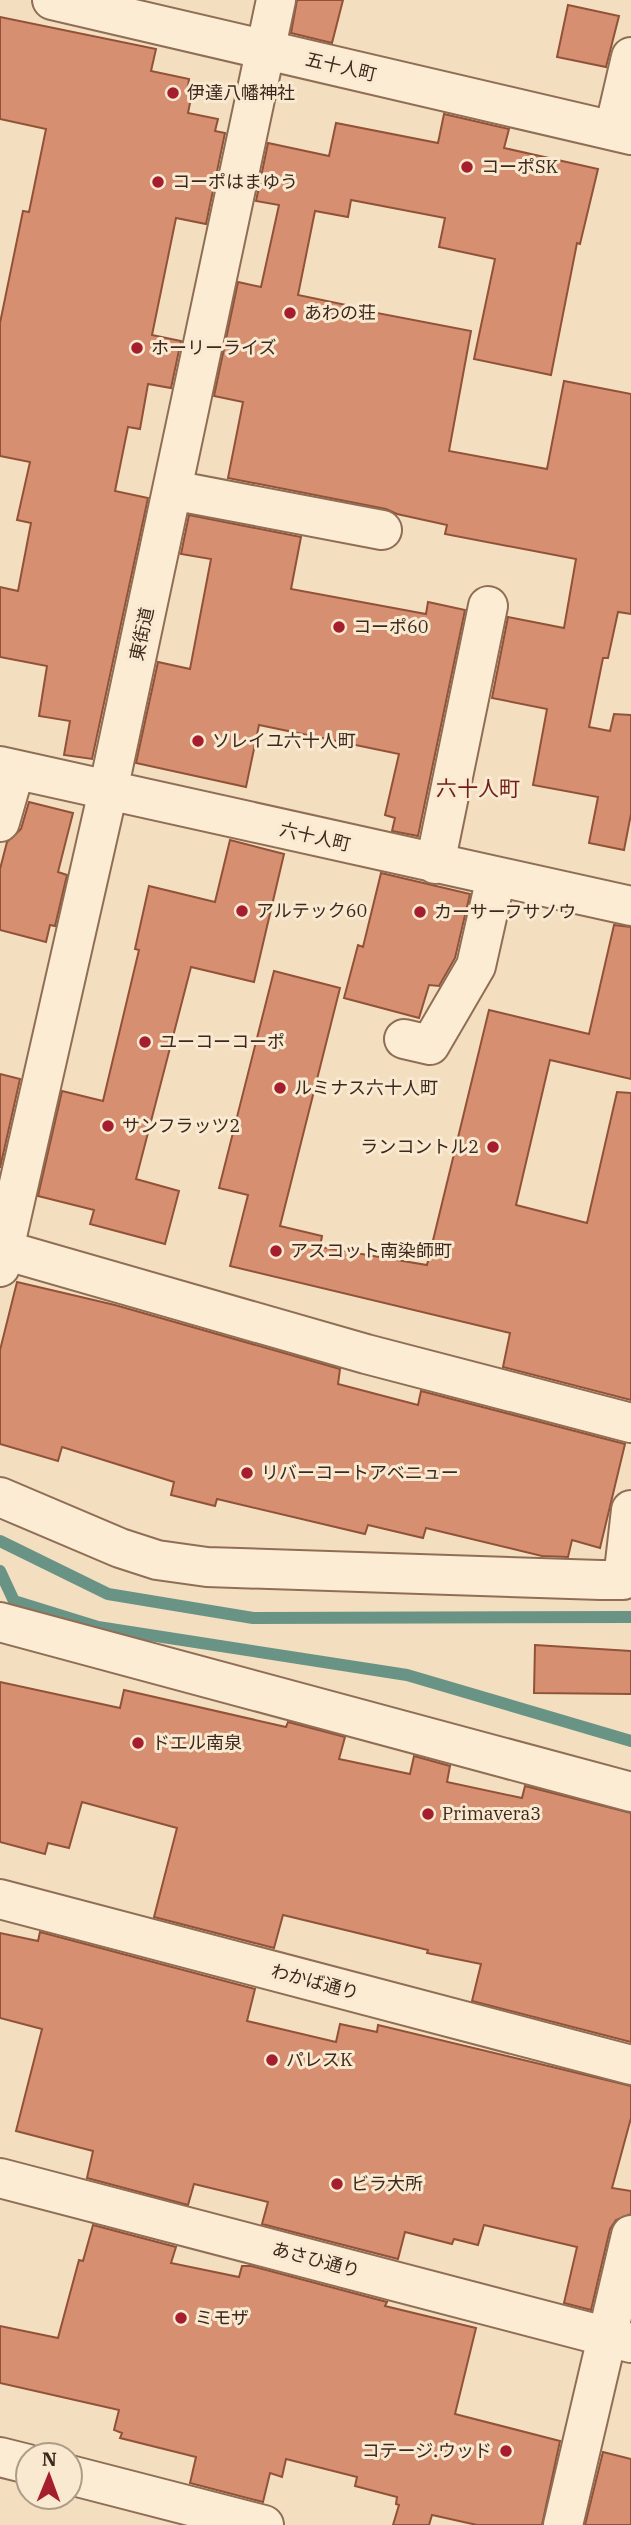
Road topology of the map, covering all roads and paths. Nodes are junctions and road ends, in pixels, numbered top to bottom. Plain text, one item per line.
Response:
1 (52, 0) edge
2 (275, 0) edge
3 (265, 50) junction
4 (631, 57) edge
5 (622, 133) edge
6 (172, 490) junction
7 (382, 530) dead end
8 (488, 606) dead end
9 (7, 768) edge
10 (108, 791) junction
11 (0, 822) edge
12 (435, 864) junction
13 (496, 877) junction
14 (631, 906) edge
15 (404, 1039) dead end
16 (4, 1242) edge
17 (631, 1423) edge
18 (0, 1497) edge
19 (631, 1510) edge
20 (0, 1622) edge
21 (631, 1792) edge
22 (0, 1899) edge
23 (631, 2065) edge
24 (0, 2178) edge
25 (631, 2235) edge
26 (620, 2339) edge
27 (84, 2479) edge
28 (206, 2518) edge
29 (264, 2525) edge
30 (564, 2525) edge

1 - 3 street, 五十人町
2 - 3 street, 東街道
3 - 5 street, 五十人町
3 - 6 street, 東街道
4 - 5 street
6 - 7 street
6 - 10 street, 東街道
8 - 12 street
9 - 10 street, 六十人町
9 - 11 street
10 - 12 street, 六十人町
10 - 16 street, 東街道
12 - 13 street, 六十人町
13 - 14 street, 六十人町
13 - 15 street
16 - 17 street
18 - 19 street
20 - 21 street
22 - 23 street, わかば通り
24 - 26 street, あさひ通り
25 - 26 street
26 - 30 street
27 - 28 street
28 - 29 street

